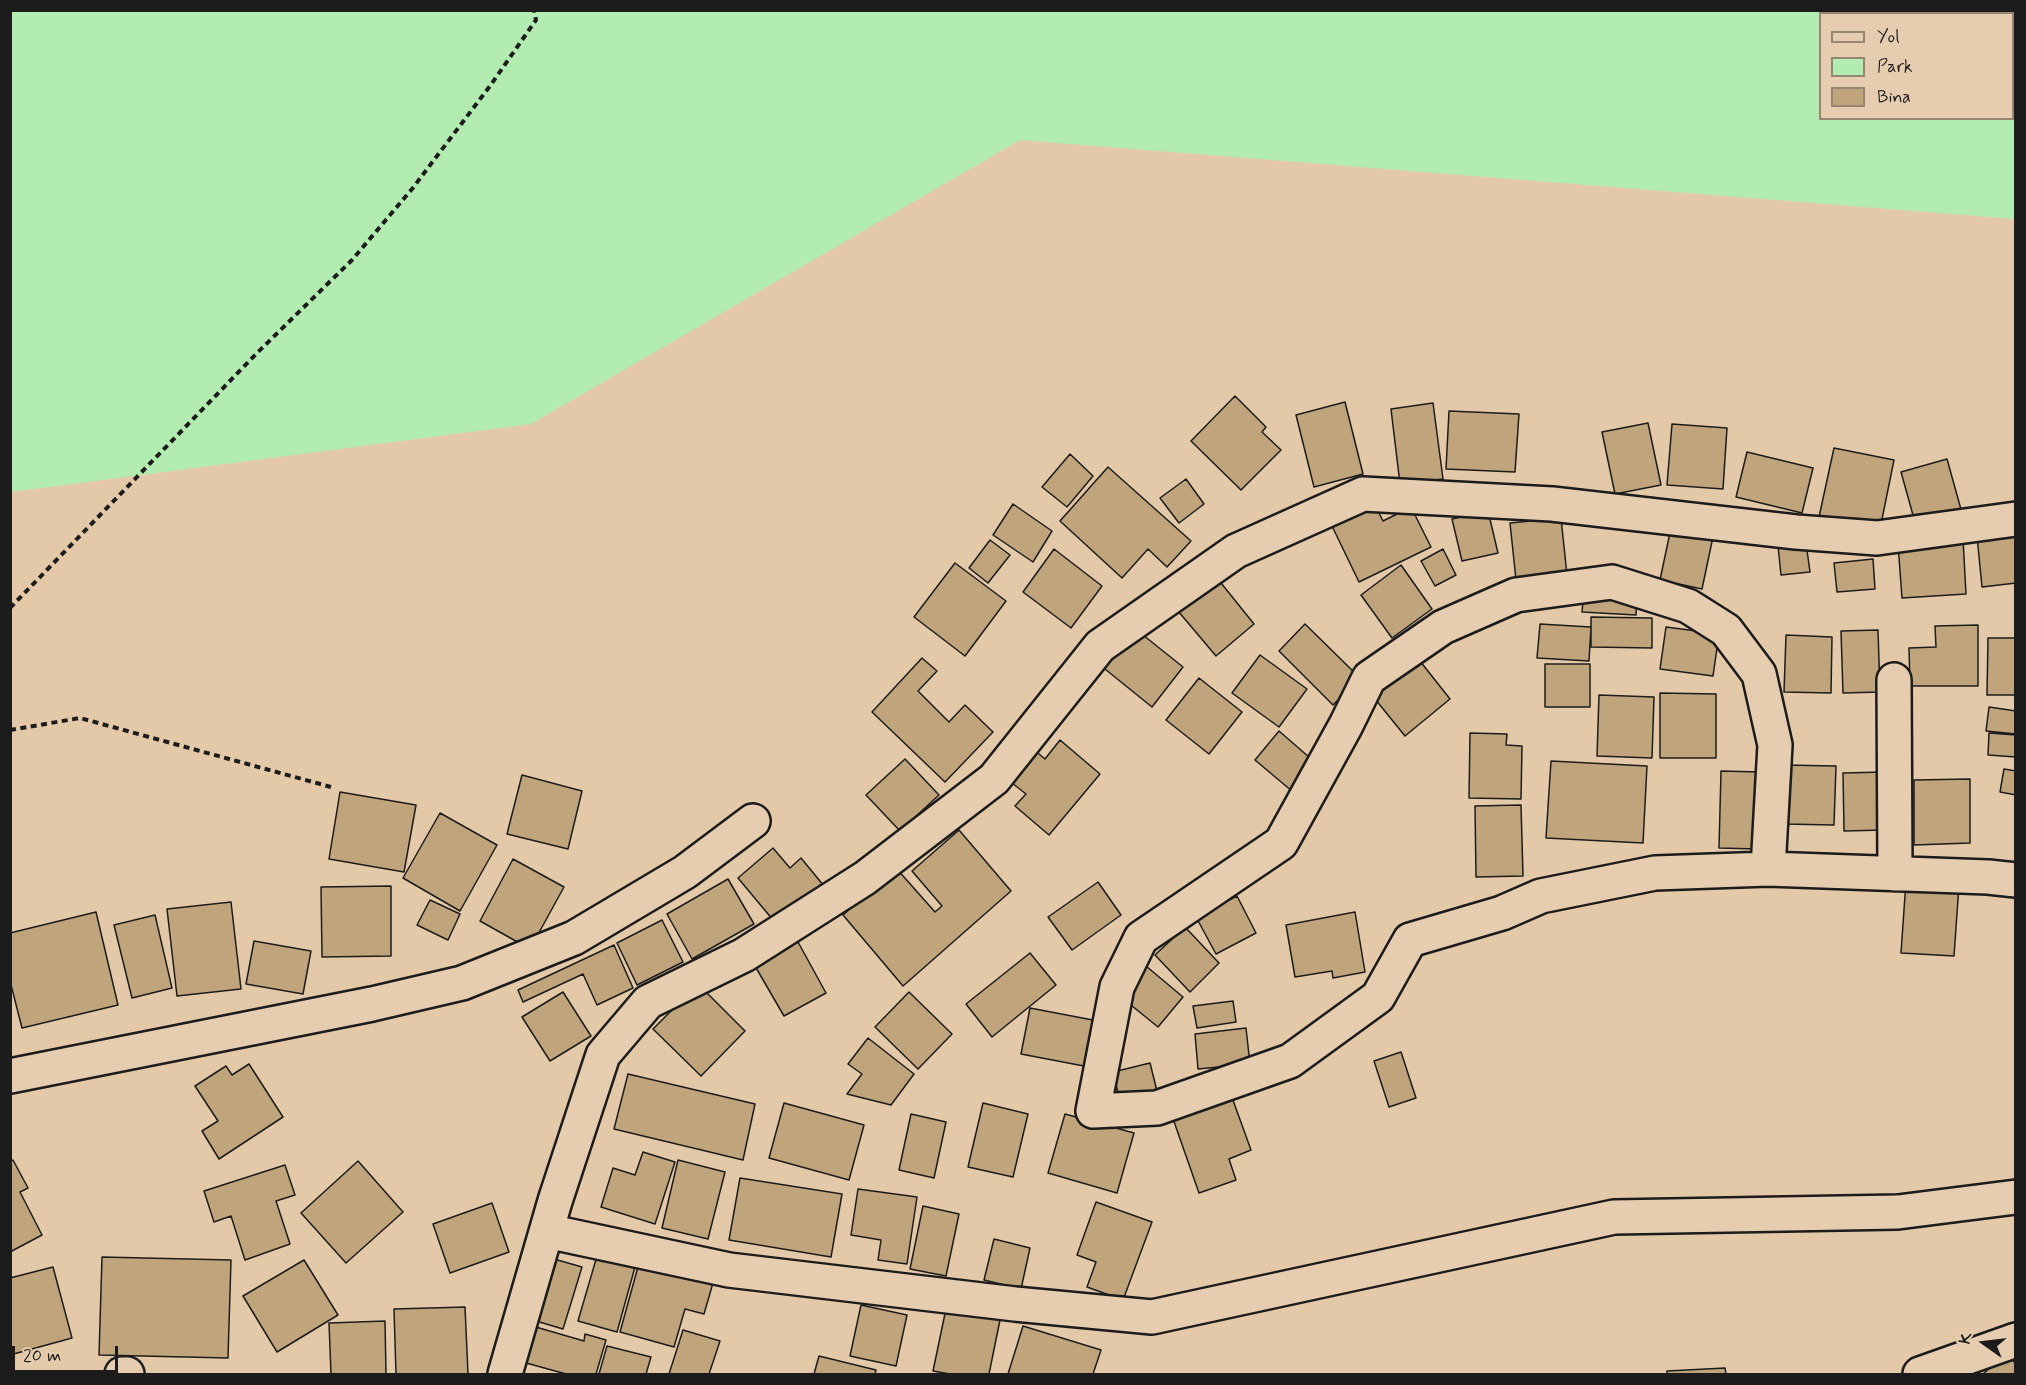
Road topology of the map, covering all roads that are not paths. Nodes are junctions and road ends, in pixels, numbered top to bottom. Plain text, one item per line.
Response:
1 (2016, 519) edge
2 (1894, 680) dead end
3 (753, 821) dead end
4 (1768, 869) junction
5 (1895, 874) junction
6 (2016, 880) edge
7 (10, 1076) edge
8 (2016, 1197) edge
9 (547, 1231) junction
10 (2016, 1340) edge
11 (122, 1374) edge
12 (127, 1374) edge
13 (505, 1374) edge
14 (1920, 1374) edge

1 - 9 street
2 - 5 street
3 - 7 street
4 - 4 street
4 - 5 street
5 - 6 street
8 - 9 street
9 - 13 street
10 - 14 street
11 - 12 street

